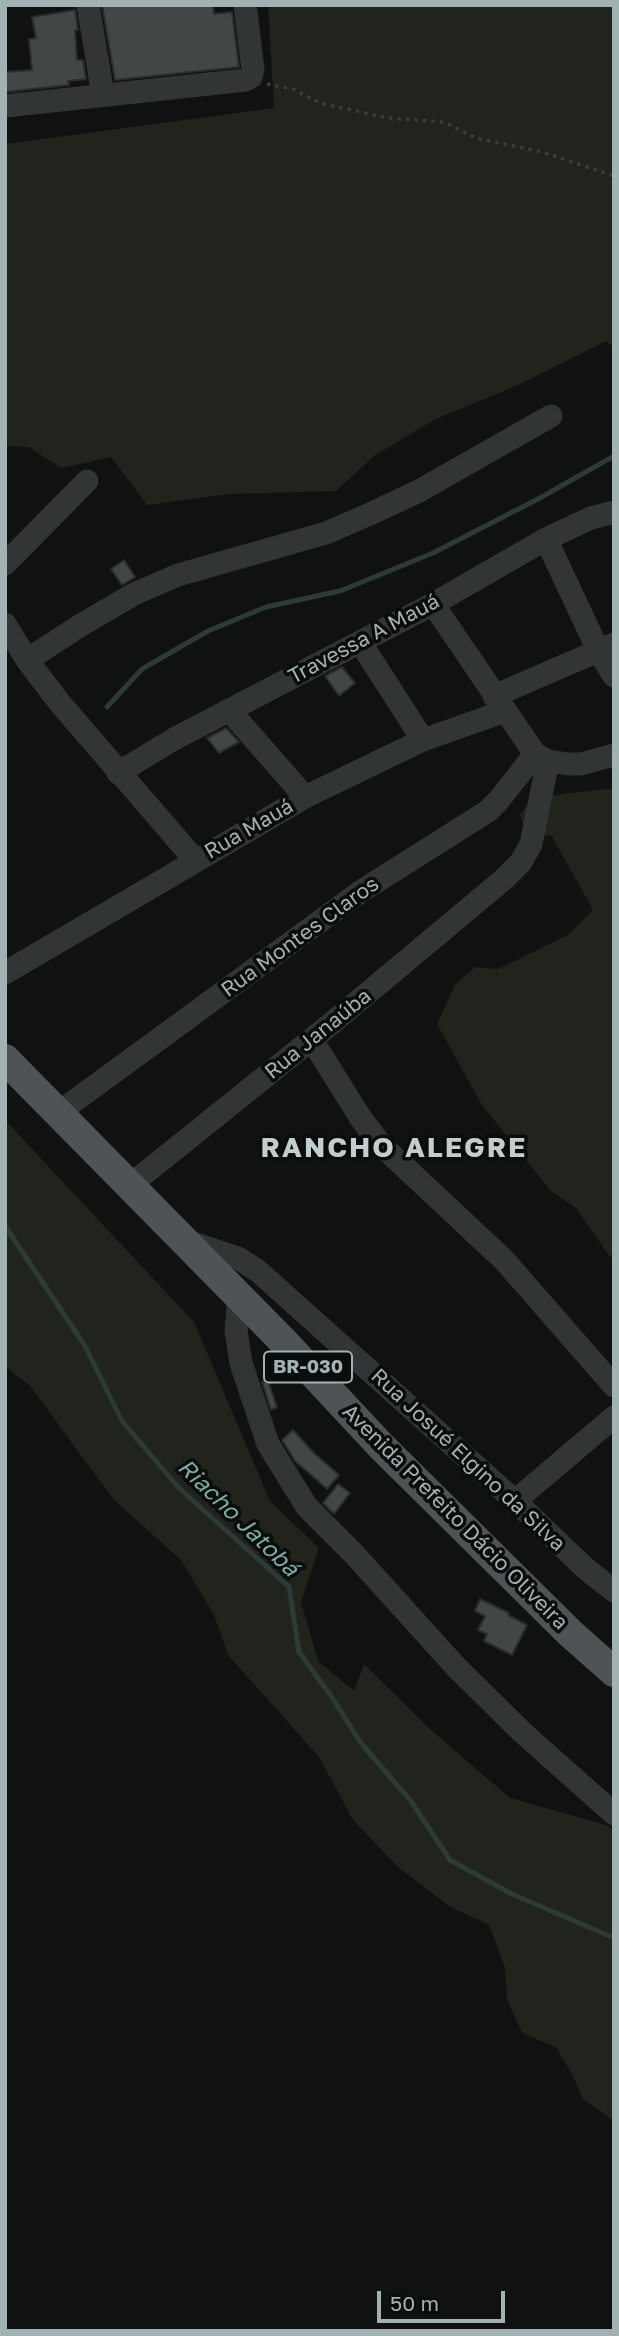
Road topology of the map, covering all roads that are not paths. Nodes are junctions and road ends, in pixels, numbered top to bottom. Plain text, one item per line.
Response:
1 (88, 5) edge
2 (245, 5) edge
3 (103, 95) junction
4 (5, 106) edge
5 (551, 416) dead end
6 (87, 481) dead end
7 (614, 512) edge
8 (546, 539) junction
9 (5, 564) edge
10 (433, 604) junction
11 (5, 624) edge
12 (360, 642) junction
13 (607, 648) edge
14 (27, 660) junction
15 (614, 676) edge
16 (499, 704) junction
17 (229, 710) junction
18 (423, 740) junction
19 (614, 755) edge
20 (541, 758) junction
21 (118, 773) junction
22 (304, 797) junction
23 (195, 860) junction
24 (5, 973) edge
25 (312, 1040) junction
26 (5, 1059) edge
27 (58, 1113) junction
28 (129, 1186) junction
29 (183, 1240) junction
30 (239, 1295) junction
31 (614, 1386) edge
32 (614, 1417) edge
33 (515, 1501) junction
34 (614, 1591) edge
35 (614, 1672) edge
36 (614, 1814) edge

1 - 3 street
2 - 3 street
3 - 4 street
5 - 14 street
6 - 9 street
7 - 8 street, Travessa A Mauá
8 - 10 street, Travessa A Mauá
8 - 13 street
10 - 12 street, Travessa A Mauá
10 - 16 street
11 - 14 street
12 - 17 street, Travessa A Mauá
12 - 18 street
13 - 15 street
13 - 16 street, Rua Mauá
14 - 21 street
16 - 18 street, Rua Mauá
16 - 20 street
17 - 21 street, Travessa A Mauá
17 - 22 street
18 - 22 street, Rua Mauá
19 - 20 street
20 - 25 street, Rua Janaúba
20 - 27 street, Rua Montes Claros
21 - 23 street
22 - 23 street, Rua Mauá
23 - 24 street, Rua Mauá
25 - 28 street, Rua Janaúba
25 - 31 street
26 - 27 main road, Avenida Prefeito Dácio Oliveira / BR-030
27 - 28 main road, Avenida Prefeito Dácio Oliveira / BR-030
28 - 29 main road, Avenida Prefeito Dácio Oliveira / BR-030
29 - 30 main road, Avenida Prefeito Dácio Oliveira / BR-030
29 - 33 street, Rua Josué Elgino da Silva
30 - 35 main road, Avenida Prefeito Dácio Oliveira / BR-030
30 - 36 street
32 - 33 street
33 - 34 street, Rua Josué Elgino da Silva

